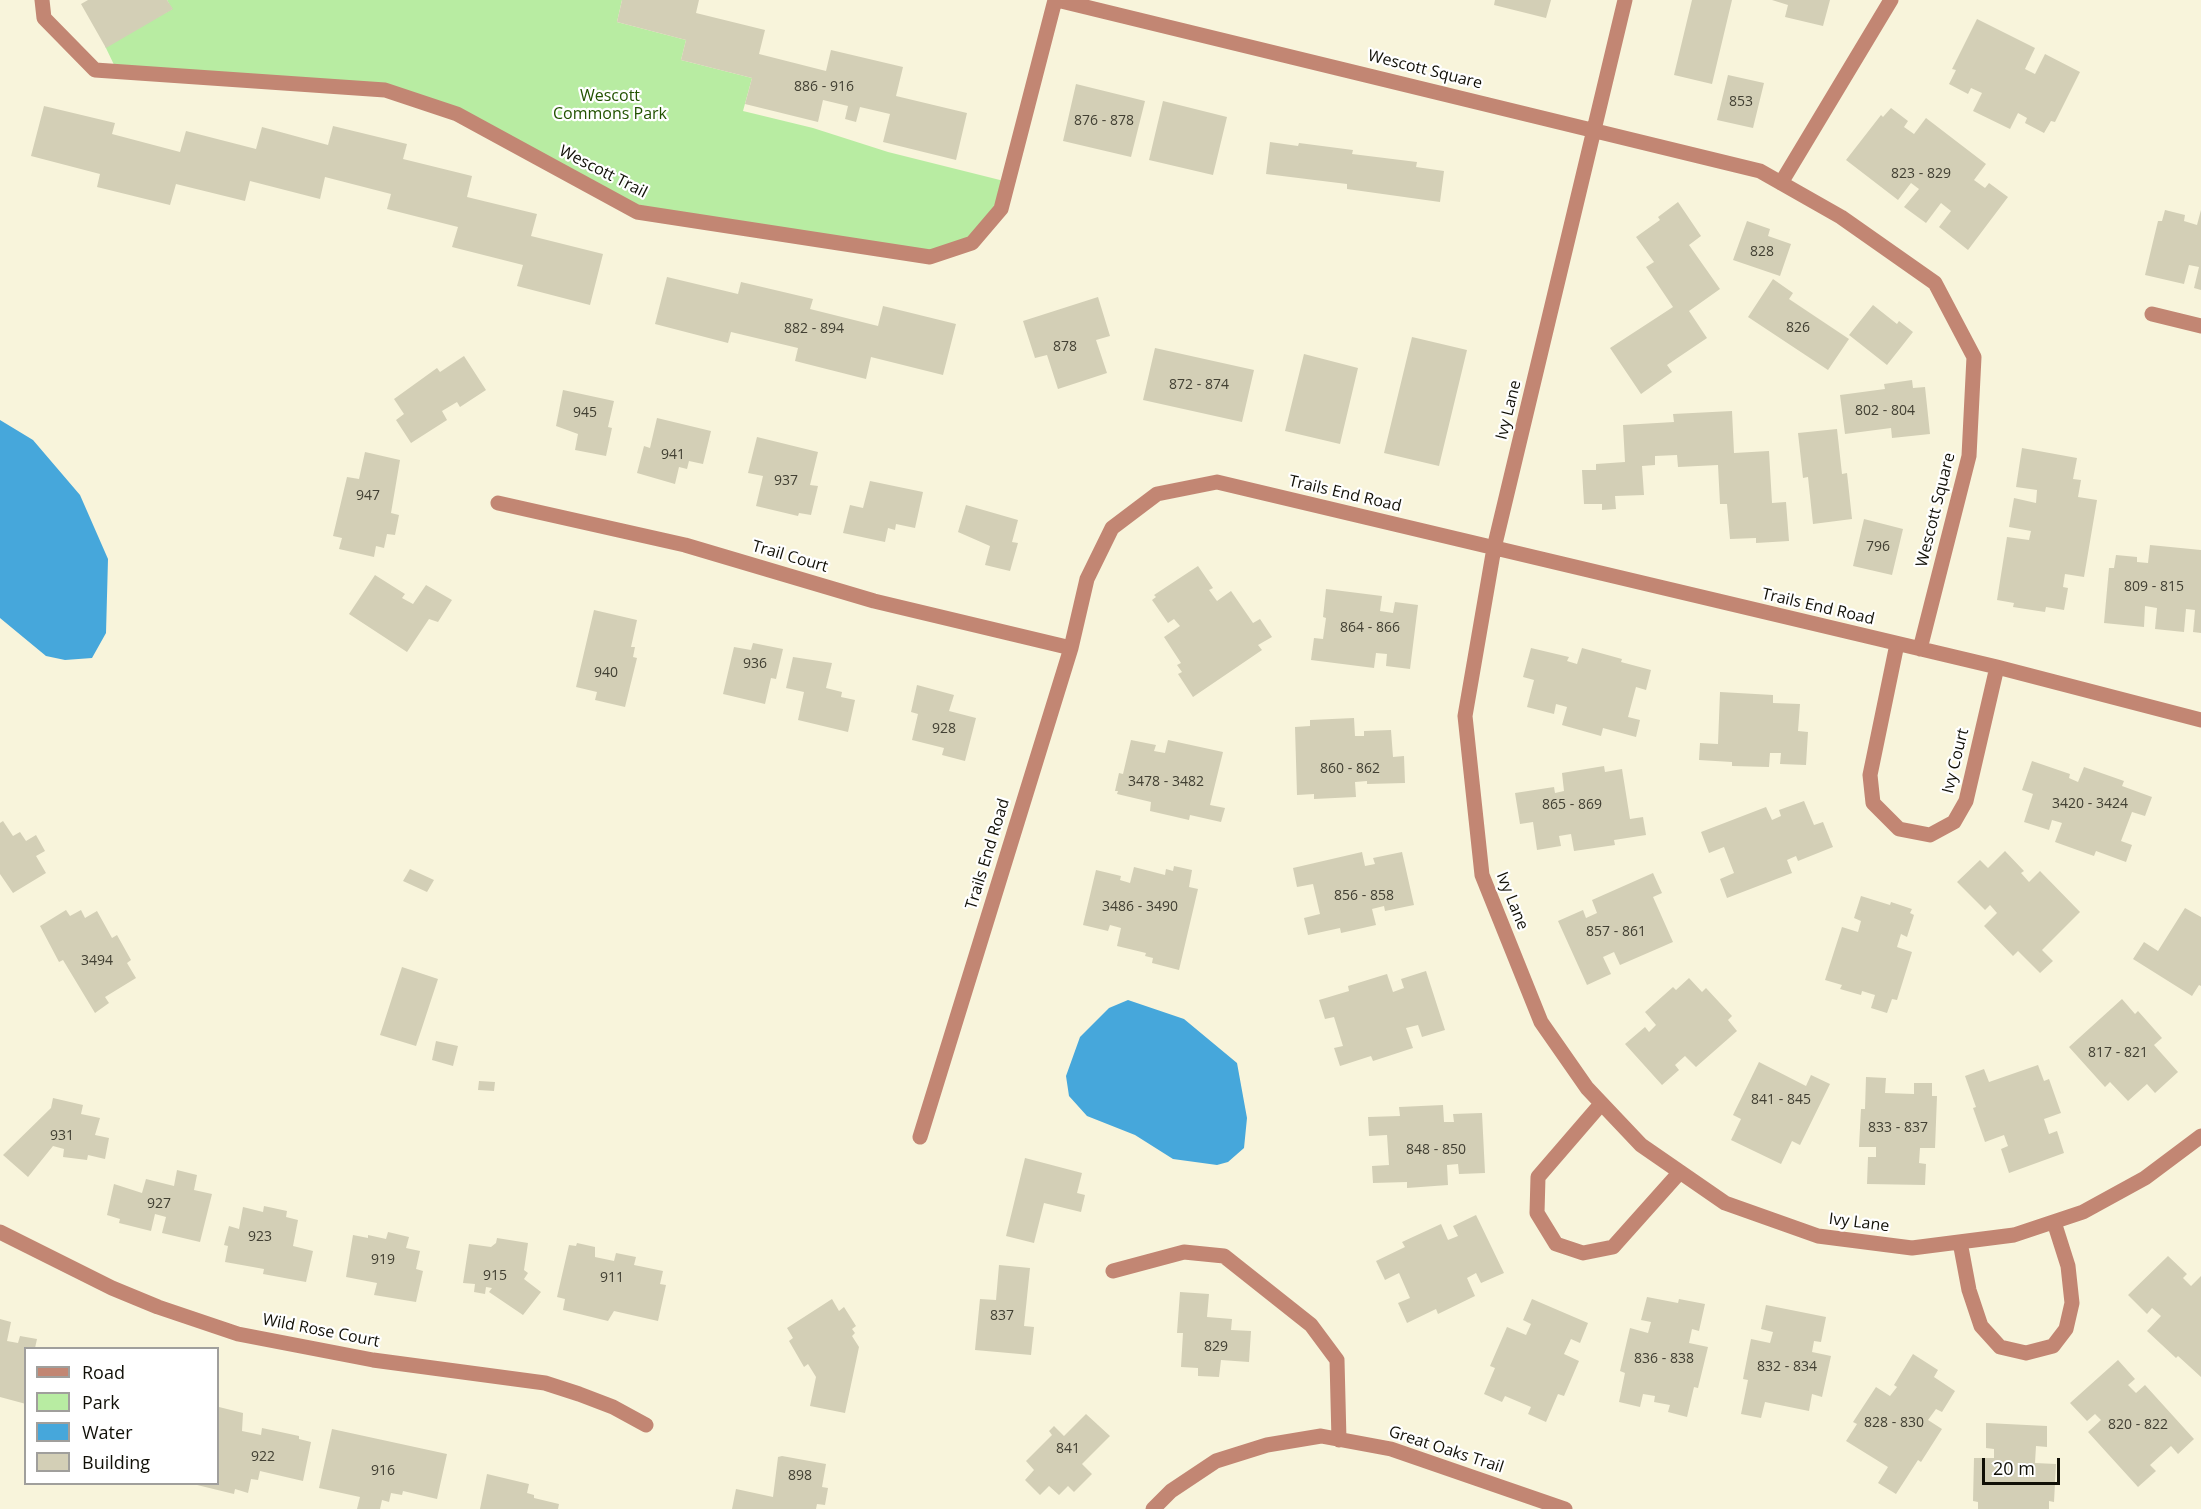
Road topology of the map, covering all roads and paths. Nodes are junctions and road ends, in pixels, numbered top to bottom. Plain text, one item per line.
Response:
1 (42, 0) edge
2 (1056, 0) edge
3 (1625, 0) edge
4 (1891, 0) edge
5 (1595, 129) junction
6 (1781, 183) junction
7 (2152, 314) dead end
8 (2201, 326) edge
9 (498, 503) dead end
10 (1494, 548) junction
11 (1897, 644) junction
12 (1071, 648) junction
13 (1920, 649) junction
14 (1997, 667) junction
15 (2201, 720) edge
16 (1601, 1104) junction
17 (2201, 1136) edge
18 (920, 1137) dead end
19 (1680, 1172) junction
20 (2054, 1222) junction
21 (0, 1232) edge
22 (1960, 1242) junction
23 (1113, 1271) dead end
24 (646, 1425) dead end
25 (1340, 1440) junction
26 (1153, 1509) edge
27 (1565, 1509) edge

1 - 2 street, Wescott Trail
2 - 5 street, Wescott Square
3 - 5 street, Ivy Lane
4 - 6 street
5 - 6 street, Wescott Square
5 - 10 street, Ivy Lane
6 - 13 street, Wescott Square
7 - 8 street
9 - 12 street, Trail Court
10 - 11 street, Trails End Road
10 - 12 street, Trails End Road
10 - 16 street, Ivy Lane
11 - 13 street, Trails End Road
11 - 14 street, Ivy Court
12 - 18 street, Trails End Road
13 - 14 street, Trails End Road
14 - 15 street, Trails End Road
16 - 19 street, Ivy Lane
16 - 19 street
17 - 20 street, Ivy Lane
19 - 22 street, Ivy Lane
20 - 22 street, Ivy Lane
20 - 22 street
21 - 24 street, Wild Rose Court
23 - 25 street
25 - 26 street, Great Oaks Trail
25 - 27 street, Great Oaks Trail

